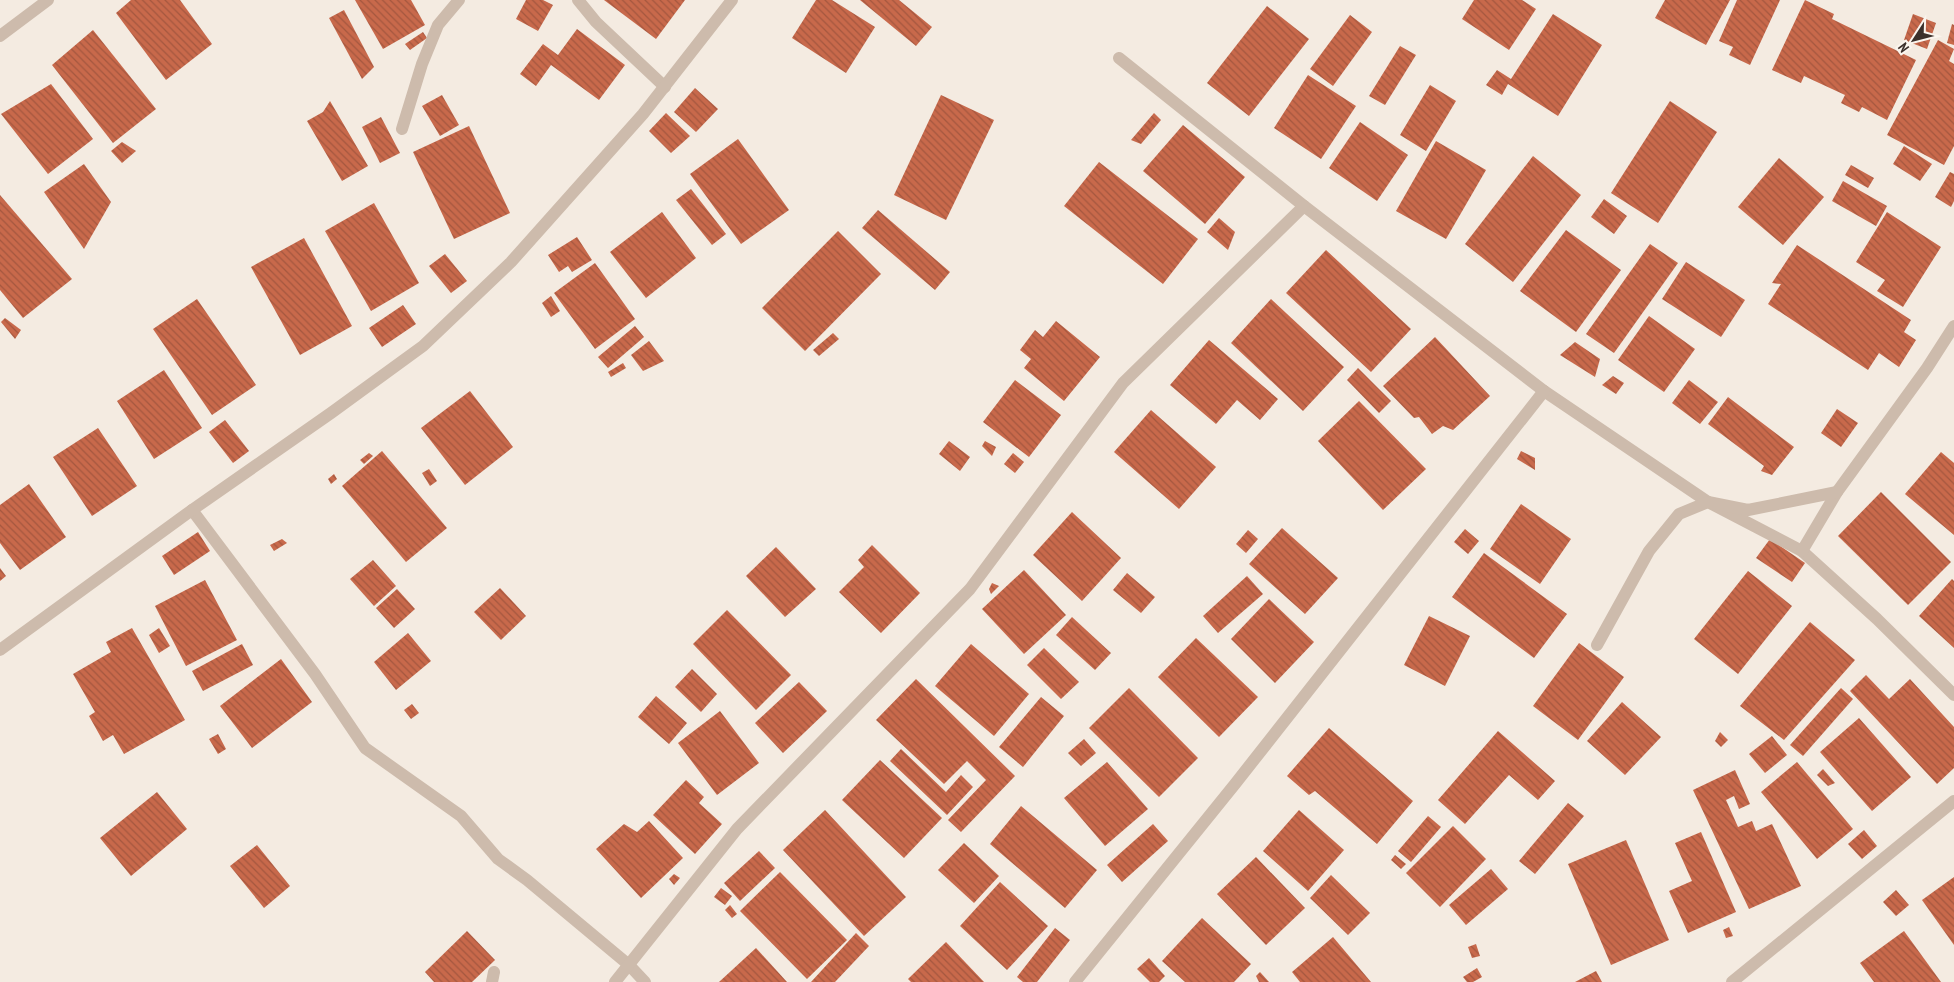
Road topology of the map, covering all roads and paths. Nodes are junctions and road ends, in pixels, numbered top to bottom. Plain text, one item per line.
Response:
1 (48, 0) edge
2 (459, 0) edge
3 (578, 0) edge
4 (732, 0) edge
5 (0, 36) edge
6 (1119, 58) dead end
7 (665, 87) junction
8 (402, 129) dead end
9 (1304, 206) junction
10 (1954, 326) edge
11 (1544, 391) junction
12 (1837, 492) junction
13 (1708, 502) junction
14 (192, 510) junction
15 (1802, 551) junction
16 (1597, 645) dead end
17 (0, 650) edge
18 (1954, 695) edge
19 (1954, 801) edge
20 (629, 965) junction
21 (615, 982) edge
22 (645, 982) edge
23 (1075, 982) edge
24 (1732, 982) edge

1 - 5 street
2 - 8 street
3 - 7 street
4 - 7 street
6 - 9 street
7 - 14 street
9 - 11 street
9 - 20 street
10 - 12 street
11 - 13 street
11 - 23 street
12 - 13 street
12 - 15 street
13 - 15 street
13 - 16 street
14 - 17 street
14 - 20 street
15 - 18 street
19 - 24 street
20 - 21 street
20 - 22 street

